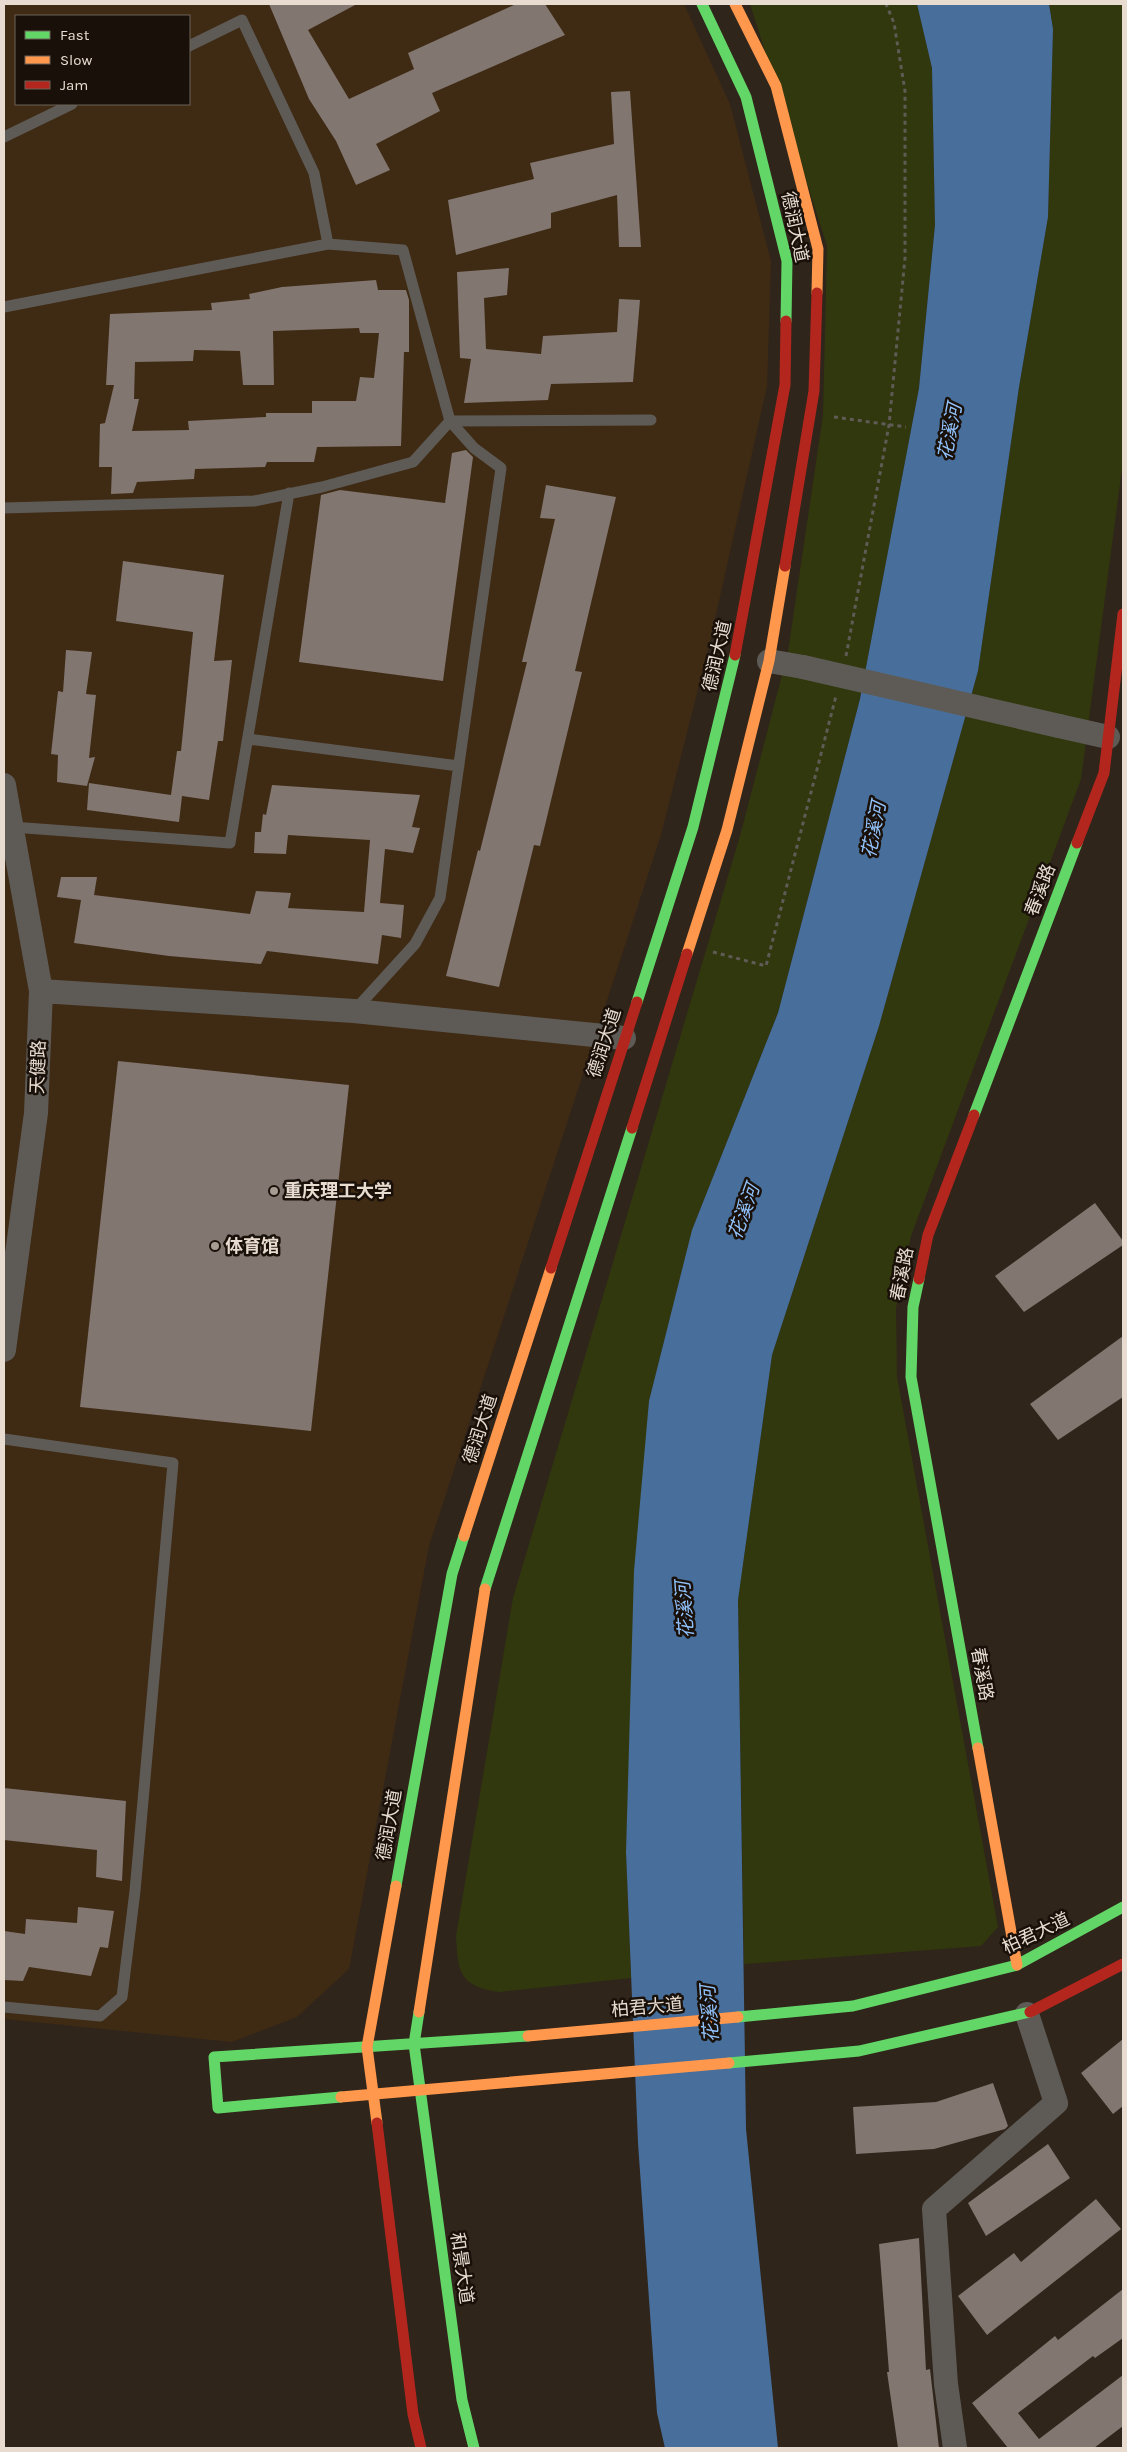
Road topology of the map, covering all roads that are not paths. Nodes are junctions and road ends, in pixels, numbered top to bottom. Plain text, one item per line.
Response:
1 (702, 4) edge
2 (735, 4) edge
3 (190, 46) edge
4 (70, 105) edge
5 (4, 137) edge
6 (328, 244) junction
7 (4, 307) edge
8 (651, 420) dead end
9 (450, 421) junction
10 (290, 493) junction
11 (4, 508) edge
12 (1123, 614) edge
13 (770, 661) junction
14 (1108, 737) junction
15 (248, 739) junction
16 (459, 766) junction
17 (4, 785) edge
18 (12, 827) junction
19 (41, 991) junction
20 (354, 1011) junction
21 (624, 1038) junction
22 (4, 1350) edge
23 (4, 1439) edge
24 (1123, 1907) edge
25 (1123, 1964) edge
26 (1017, 1965) junction
27 (4, 2007) edge
28 (1027, 2014) junction
29 (414, 2044) junction
30 (368, 2047) junction
31 (420, 2091) junction
32 (373, 2095) junction
33 (421, 2448) edge
34 (474, 2448) edge
35 (955, 2448) edge

1 - 21 main road, 德润大道
2 - 13 main road, 德润大道
3 - 6 lane
4 - 5 lane
6 - 7 lane
6 - 9 lane
8 - 9 lane
9 - 10 lane
9 - 16 lane
10 - 11 lane
10 - 15 lane
12 - 14 main road, 春溪路
13 - 14 street, bridge
13 - 29 main road, 德润大道
14 - 26 main road, 春溪路
15 - 16 lane
15 - 18 lane
16 - 20 lane
17 - 18 street, 天健路
18 - 19 street, 天健路
19 - 20 street
19 - 22 street, 天健路
20 - 21 street
21 - 30 main road, 德润大道
23 - 27 lane
24 - 26 main road, 柏君大道
25 - 28 main road
26 - 29 main road, 柏君大道
28 - 31 main road
28 - 35 street
29 - 30 main road, 柏君大道
29 - 31 main road, 德润大道
30 - 32 main road, 德润大道
30 - 32 main road, 柏君大道
31 - 32 main road
31 - 34 main road, 和景大道
32 - 33 main road

